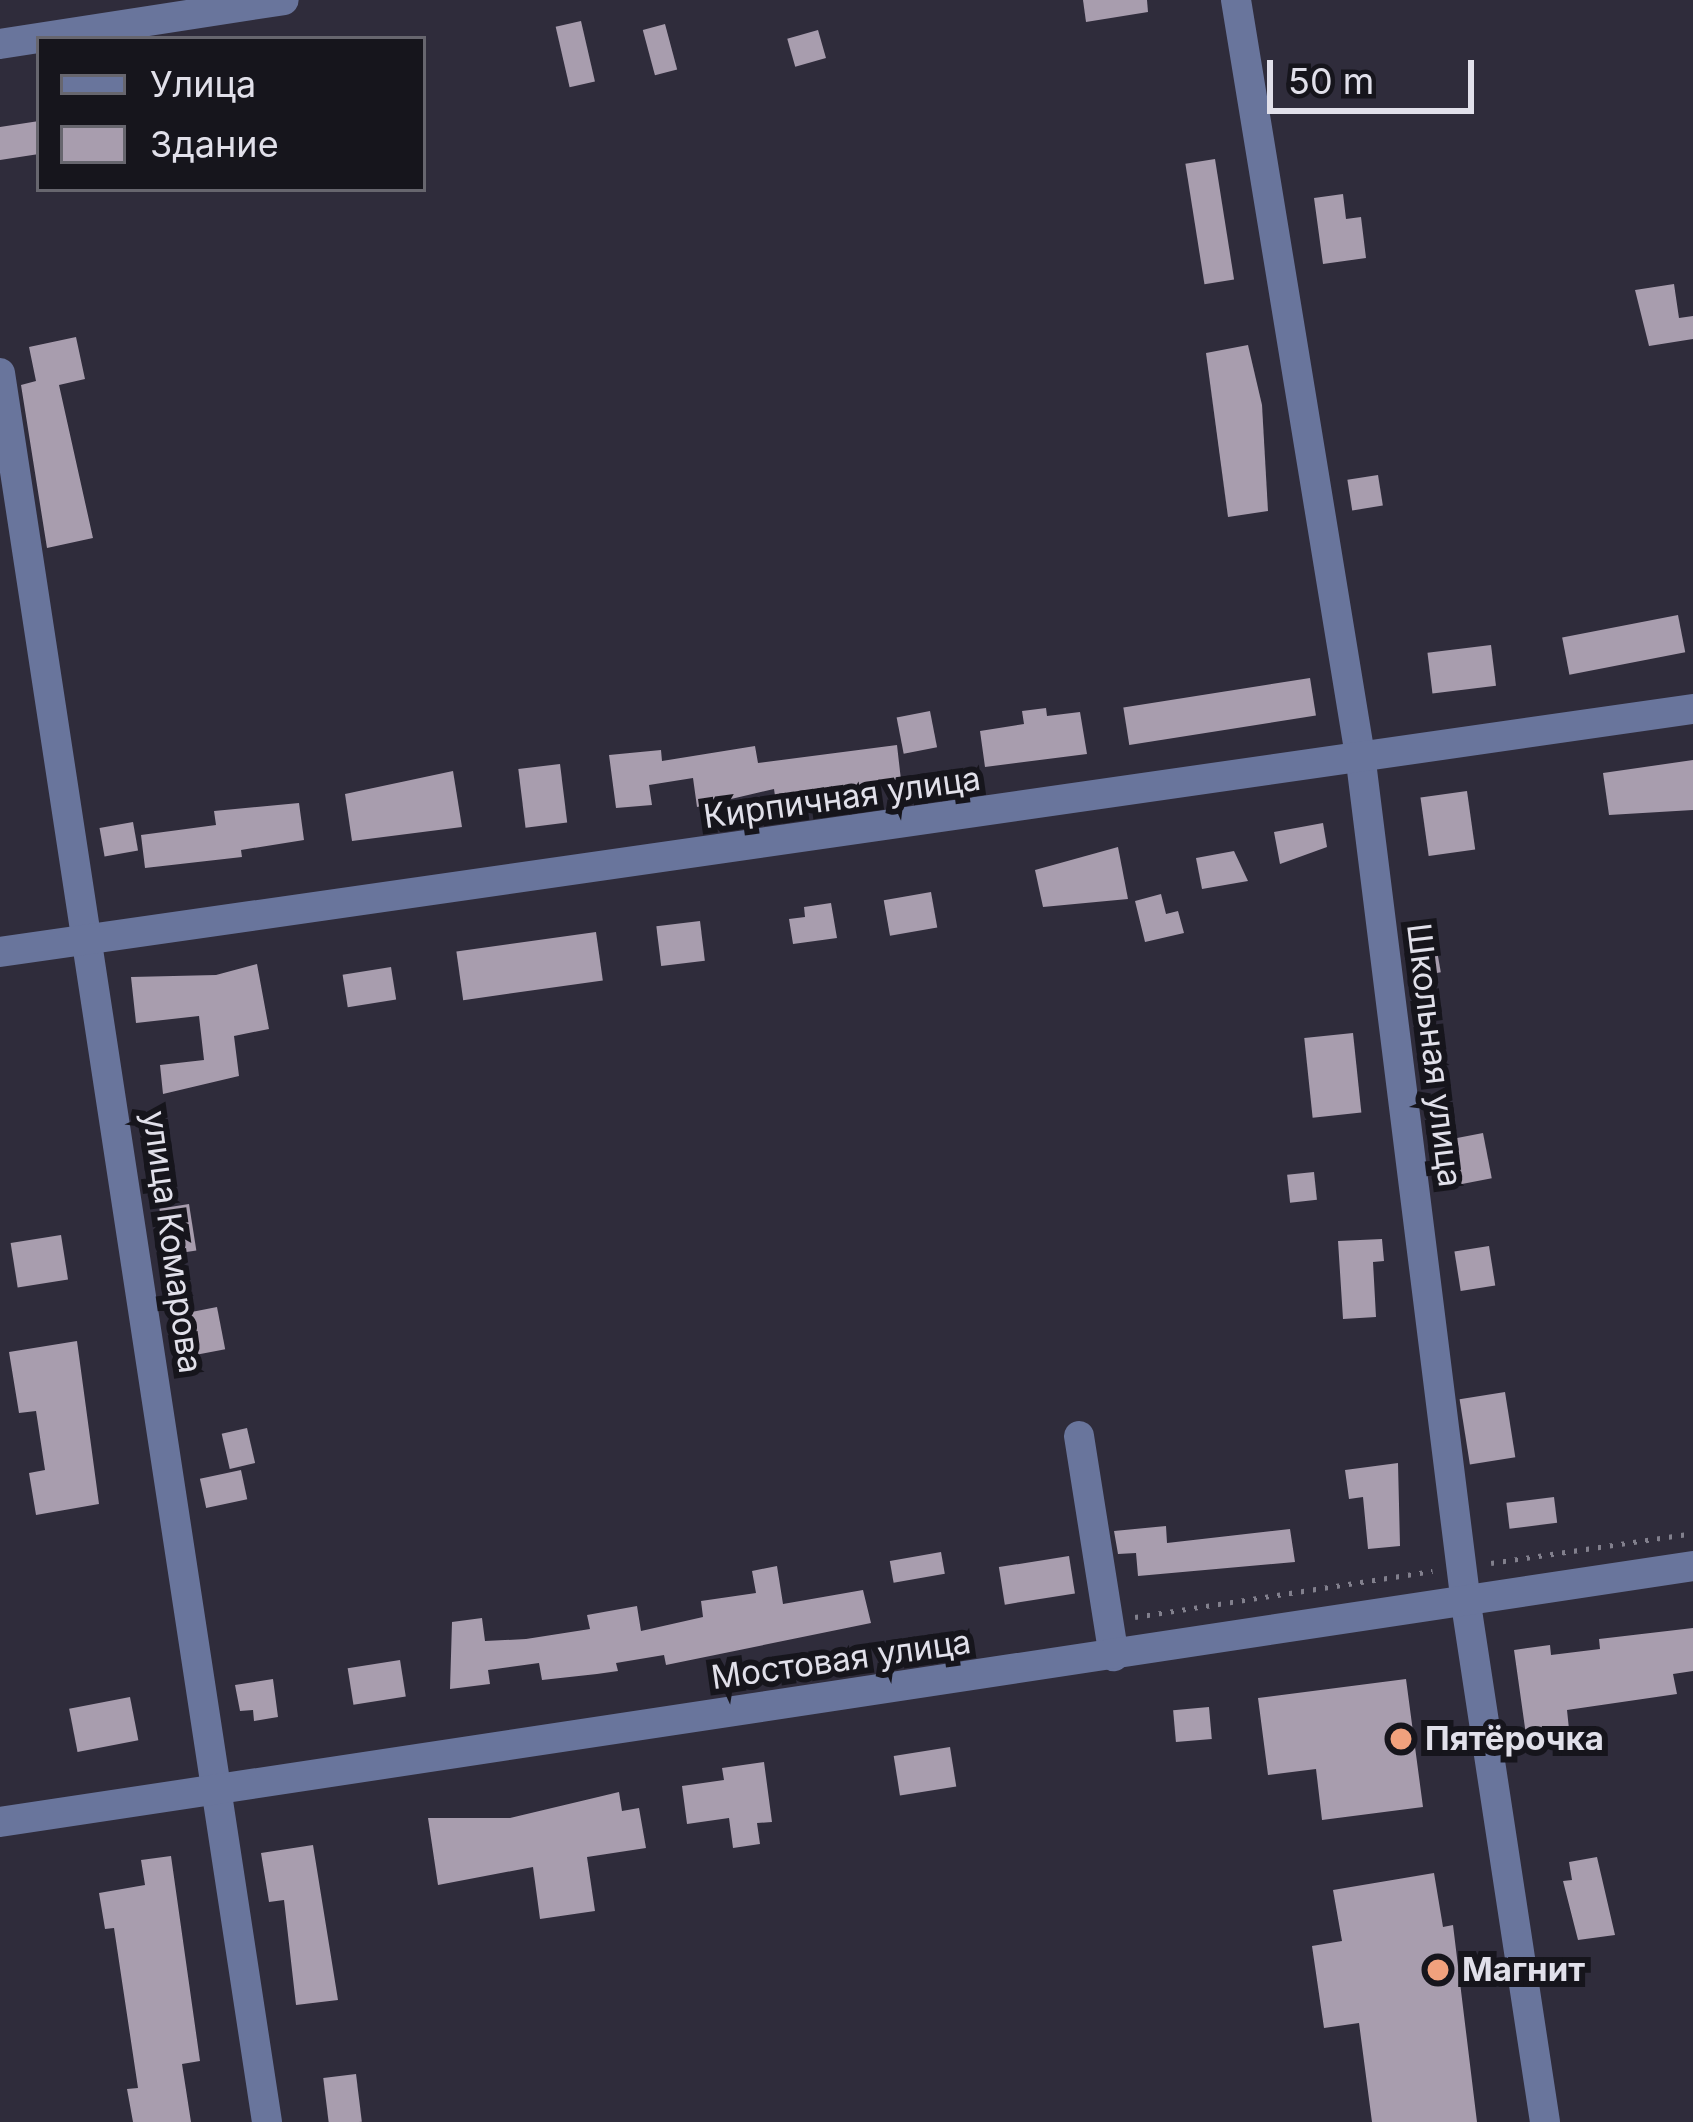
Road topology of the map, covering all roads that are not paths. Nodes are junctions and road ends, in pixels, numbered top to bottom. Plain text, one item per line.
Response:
1 (284, 0) edge
2 (1236, 0) edge
3 (52, 36) edge
4 (36, 38) edge
5 (0, 44) edge
6 (0, 373) edge
7 (1693, 709) edge
8 (1361, 762) junction
9 (91, 939) junction
10 (0, 952) edge
11 (1079, 1436) dead end
12 (1693, 1566) edge
13 (1466, 1604) junction
14 (1114, 1656) junction
15 (215, 1790) junction
16 (0, 1822) edge
17 (267, 2122) edge
18 (1545, 2122) edge

1 - 3 street
2 - 8 street, Школьная улица
4 - 5 street
6 - 9 street, улица Комарова
7 - 8 street, Кирпичная улица
8 - 9 street, Кирпичная улица
8 - 13 street, Школьная улица
9 - 10 street, Кирпичная улица
9 - 15 street, улица Комарова
11 - 14 street
12 - 13 street, Мостовая улица
13 - 14 street, Мостовая улица
13 - 18 street, Школьная улица
14 - 15 street, Мостовая улица
15 - 16 street, Мостовая улица
15 - 17 street, улица Комарова

